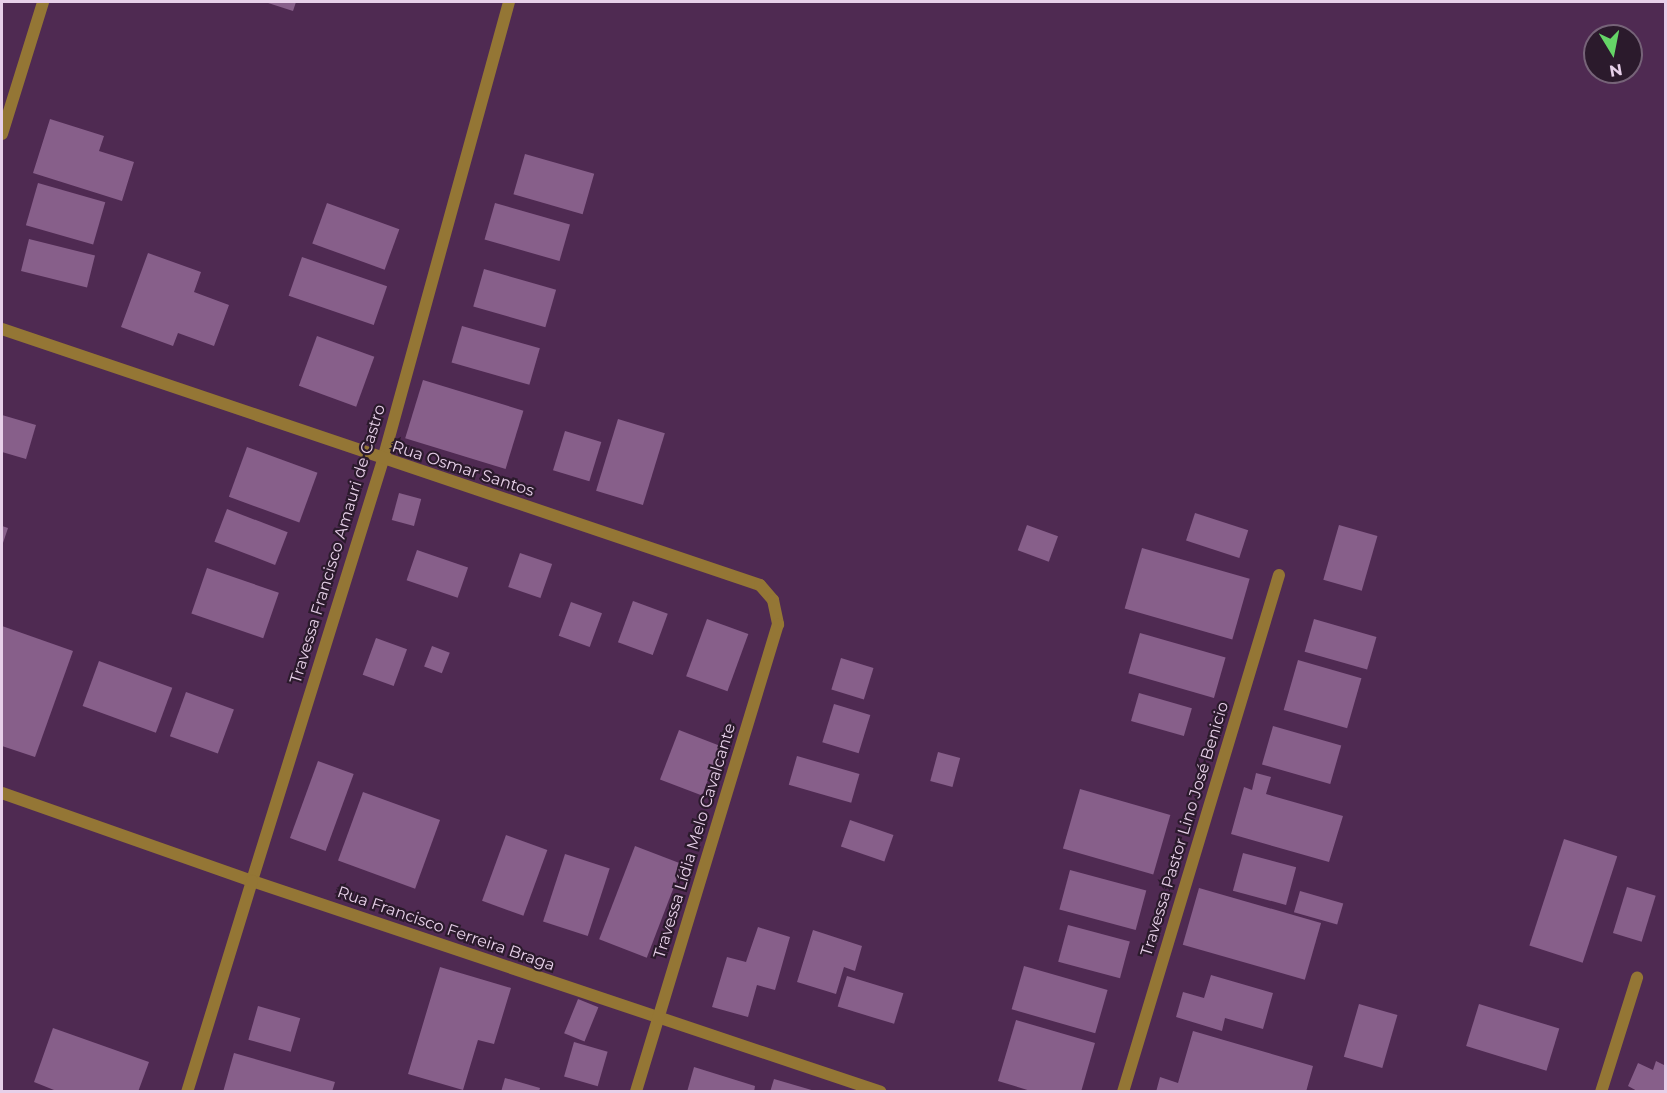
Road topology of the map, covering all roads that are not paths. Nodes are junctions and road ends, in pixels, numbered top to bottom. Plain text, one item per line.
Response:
1 (43, 2) edge
2 (509, 2) edge
3 (2, 134) edge
4 (2, 329) edge
5 (382, 460) junction
6 (1279, 575) dead end
7 (773, 600) joint
8 (2, 793) edge
9 (252, 881) junction
10 (1636, 978) dead end
11 (658, 1017) junction
12 (187, 1092) edge
13 (636, 1092) edge
14 (881, 1092) edge
15 (1123, 1092) edge
16 (1601, 1092) edge

1 - 3 street
2 - 5 street, Travessa Francisco Amauri de Castro
4 - 5 street, Rua Osmar Santos
5 - 7 street, Rua Osmar Santos
5 - 9 street, Travessa Francisco Amauri de Castro
6 - 15 street, Travessa Pastor Lino José Benicio
7 - 11 street, Travessa Lídia Melo Cavalcante
8 - 9 street, Rua Francisco Ferreira Braga
9 - 11 street, Rua Francisco Ferreira Braga
9 - 12 street, Travessa Francisco Amauri de Castro
10 - 16 street
11 - 13 street, Travessa Lídia Melo Cavalcante
11 - 14 street, Rua Francisco Ferreira Braga

